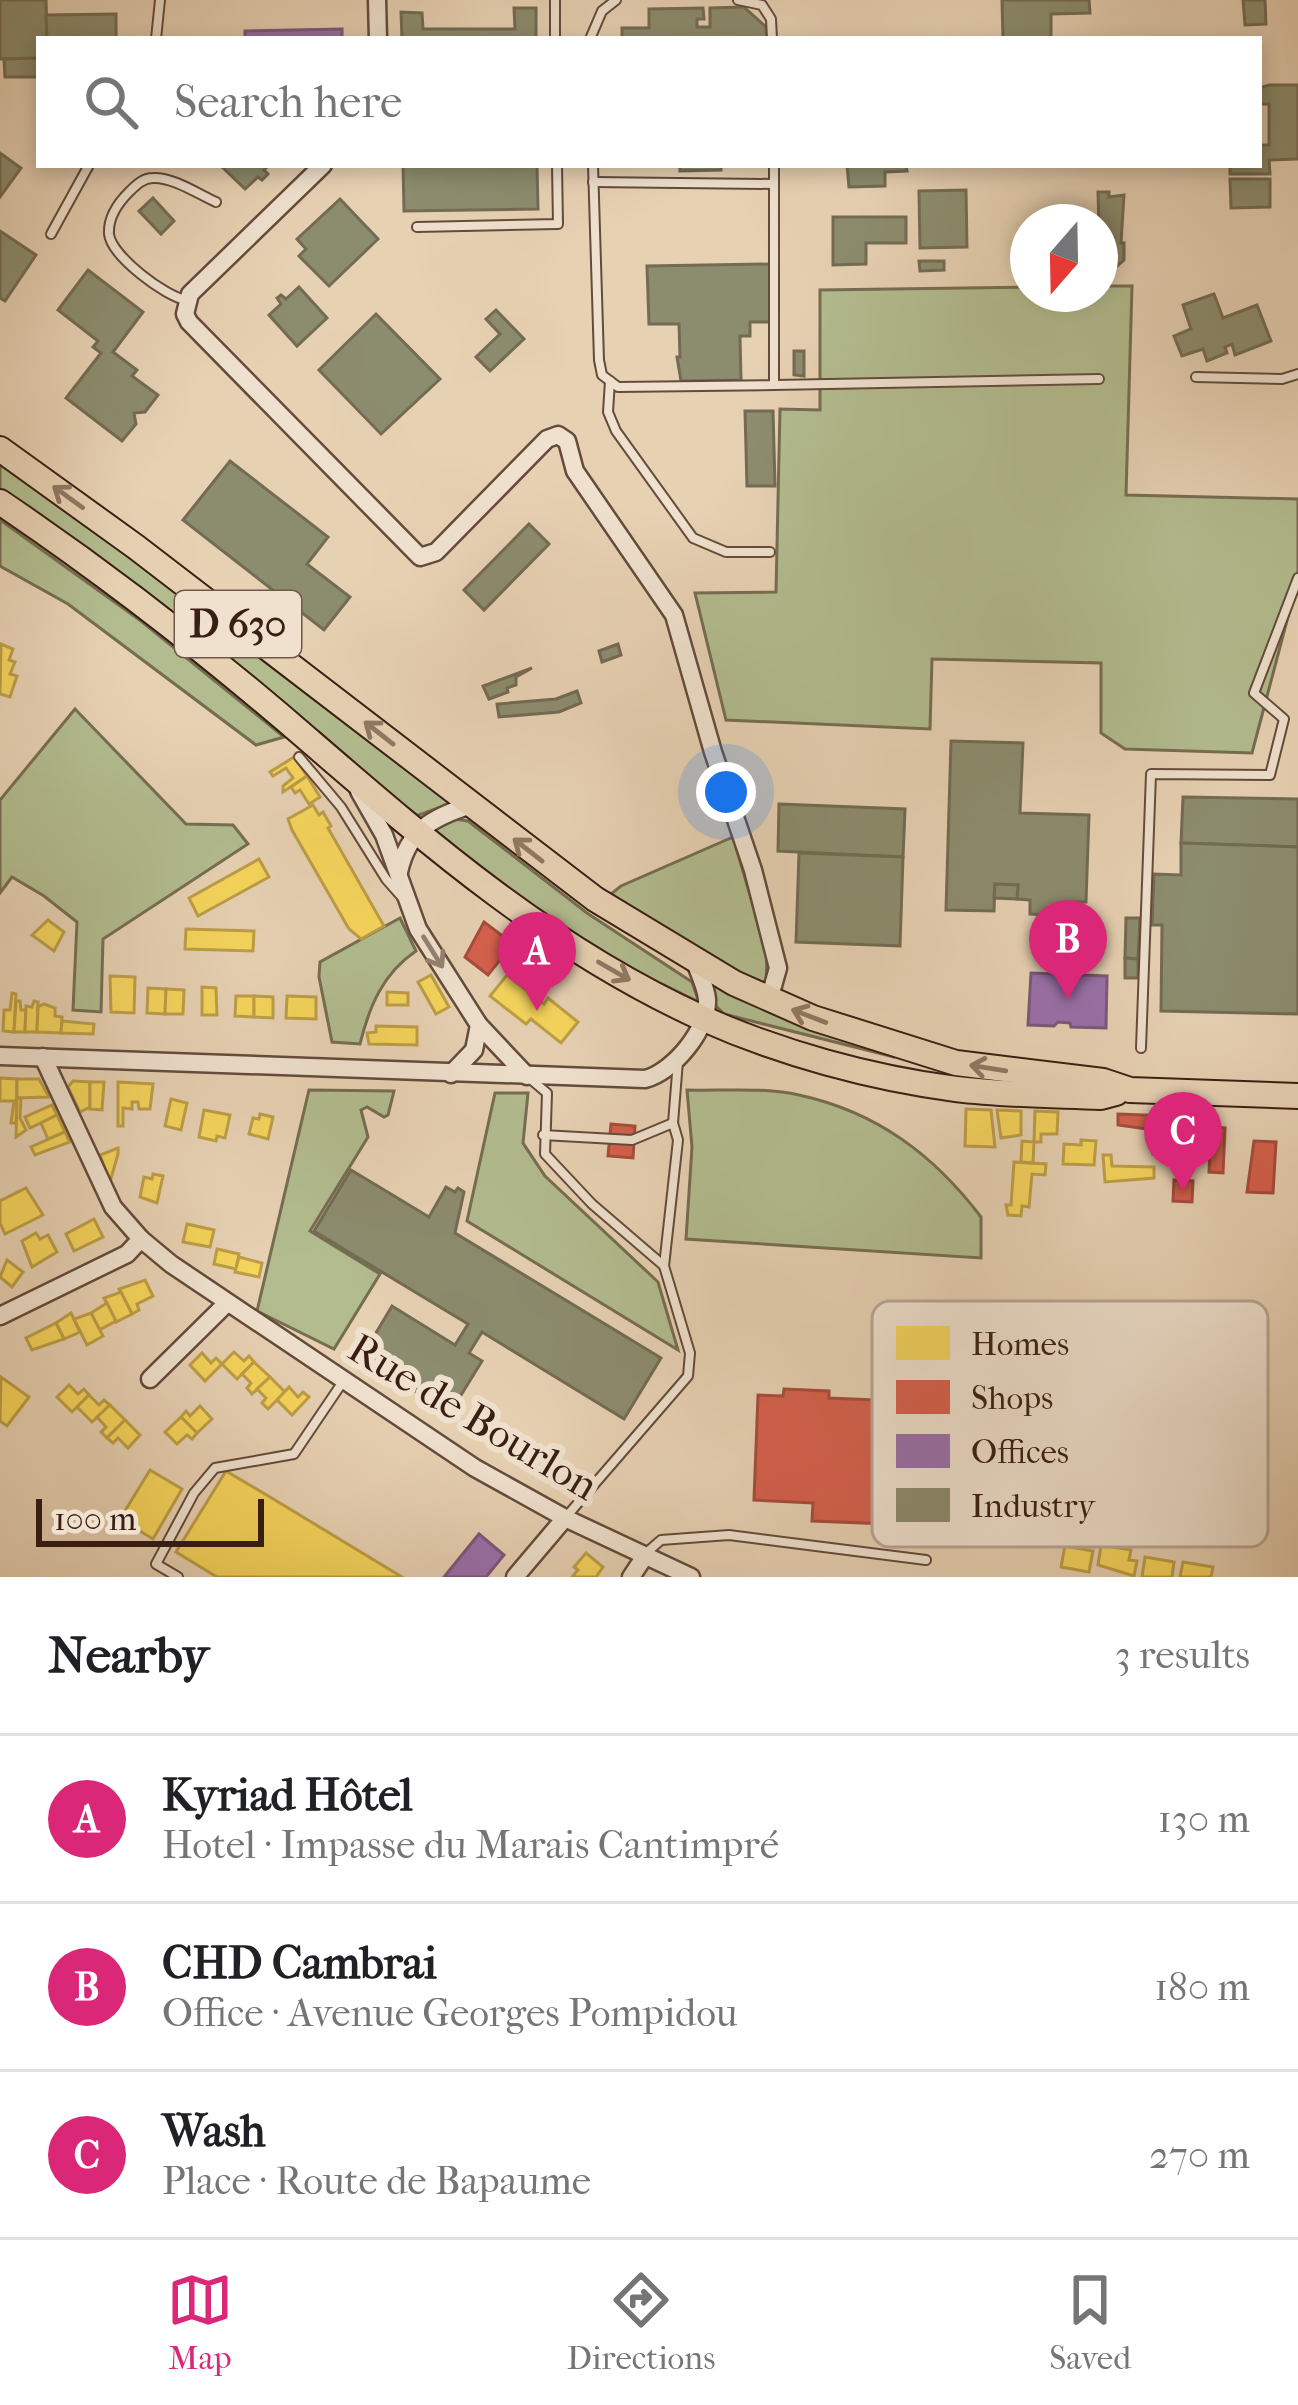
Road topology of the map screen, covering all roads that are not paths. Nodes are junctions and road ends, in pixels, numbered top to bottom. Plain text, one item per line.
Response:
1 (160, 0) edge
2 (377, 0) edge
3 (555, 0) edge
4 (616, 0) edge
5 (738, 0) edge
6 (156, 36) edge
7 (378, 36) edge
8 (555, 36) edge
9 (591, 36) edge
10 (772, 36) edge
11 (87, 168) edge
12 (320, 168) edge
13 (557, 168) edge
14 (593, 168) edge
15 (774, 168) edge
16 (593, 182) junction
17 (774, 184) junction
18 (216, 202) dead end
19 (417, 226) dead end
20 (51, 234) dead end
21 (187, 300) junction
22 (1298, 374) edge
23 (1196, 377) dead end
24 (1100, 379) dead end
25 (610, 381) junction
26 (774, 386) junction
27 (0, 449) edge
28 (0, 502) edge
29 (770, 552) dead end
30 (1298, 578) edge
31 (299, 757) dead end
32 (352, 780) junction
33 (471, 805) junction
34 (414, 833) junction
35 (399, 873) junction
36 (408, 903) junction
37 (695, 962) junction
38 (769, 1000) junction
39 (479, 1025) junction
40 (698, 1029) junction
41 (745, 1035) junction
42 (1142, 1048) dead end
43 (679, 1055) junction
44 (929, 1055) junction
45 (0, 1056) edge
46 (43, 1057) junction
47 (452, 1074) junction
48 (527, 1076) junction
49 (1130, 1090) junction
50 (1298, 1096) edge
51 (673, 1123) junction
52 (543, 1135) junction
53 (141, 1239) junction
54 (664, 1266) junction
55 (226, 1304) junction
56 (0, 1316) edge
57 (150, 1379) dead end
58 (343, 1382) junction
59 (565, 1518) junction
60 (645, 1556) junction
61 (926, 1560) dead end
62 (178, 1577) edge
63 (515, 1577) edge
64 (631, 1577) edge
65 (691, 1577) edge

1 - 6 lane
2 - 7 street
3 - 8 lane
4 - 9 lane
5 - 10 lane
11 - 20 lane
12 - 21 street
13 - 19 lane
14 - 16 lane
15 - 17 lane
16 - 17 lane
16 - 25 lane
17 - 26 lane
18 - 21 lane
21 - 38 street
22 - 23 lane
24 - 26 lane
25 - 26 lane
25 - 29 lane
33 -> 27 main road, D 630
28 - 32 main road, D 630
30 - 42 lane
31 - 36 lane
32 - 34 main road, D 630
32 - 35 street
33 - 34 street
37 -> 33 main road, D 630
34 - 35 street
34 -> 40 main road, D 630
35 - 36 street
36 -> 39 street
37 - 38 main road, D 630
37 - 40 street
44 -> 38 main road, D 630
39 - 47 street
39 - 48 street
40 - 41 main road, D 630
40 - 43 street
41 - 44 main road
41 - 49 main road, D 630
43 - 48 street
43 - 51 lane
49 -> 44 main road, D 630
45 - 46 street
46 - 47 street
46 - 53 street, Rue de Bourlon
47 - 48 street
48 - 52 lane
49 - 50 main road, D 630
51 - 52 lane
51 - 54 lane
52 - 54 lane
53 - 55 street, Rue de Bourlon
53 - 56 street
54 - 59 lane
55 - 57 street
55 - 58 street, Rue de Bourlon
58 - 59 street, Rue de Bourlon
58 - 62 lane
59 - 60 street, Rue de Bourlon
59 - 63 street
60 - 61 lane
60 - 64 street
60 - 65 street, Rue de Bourlon

